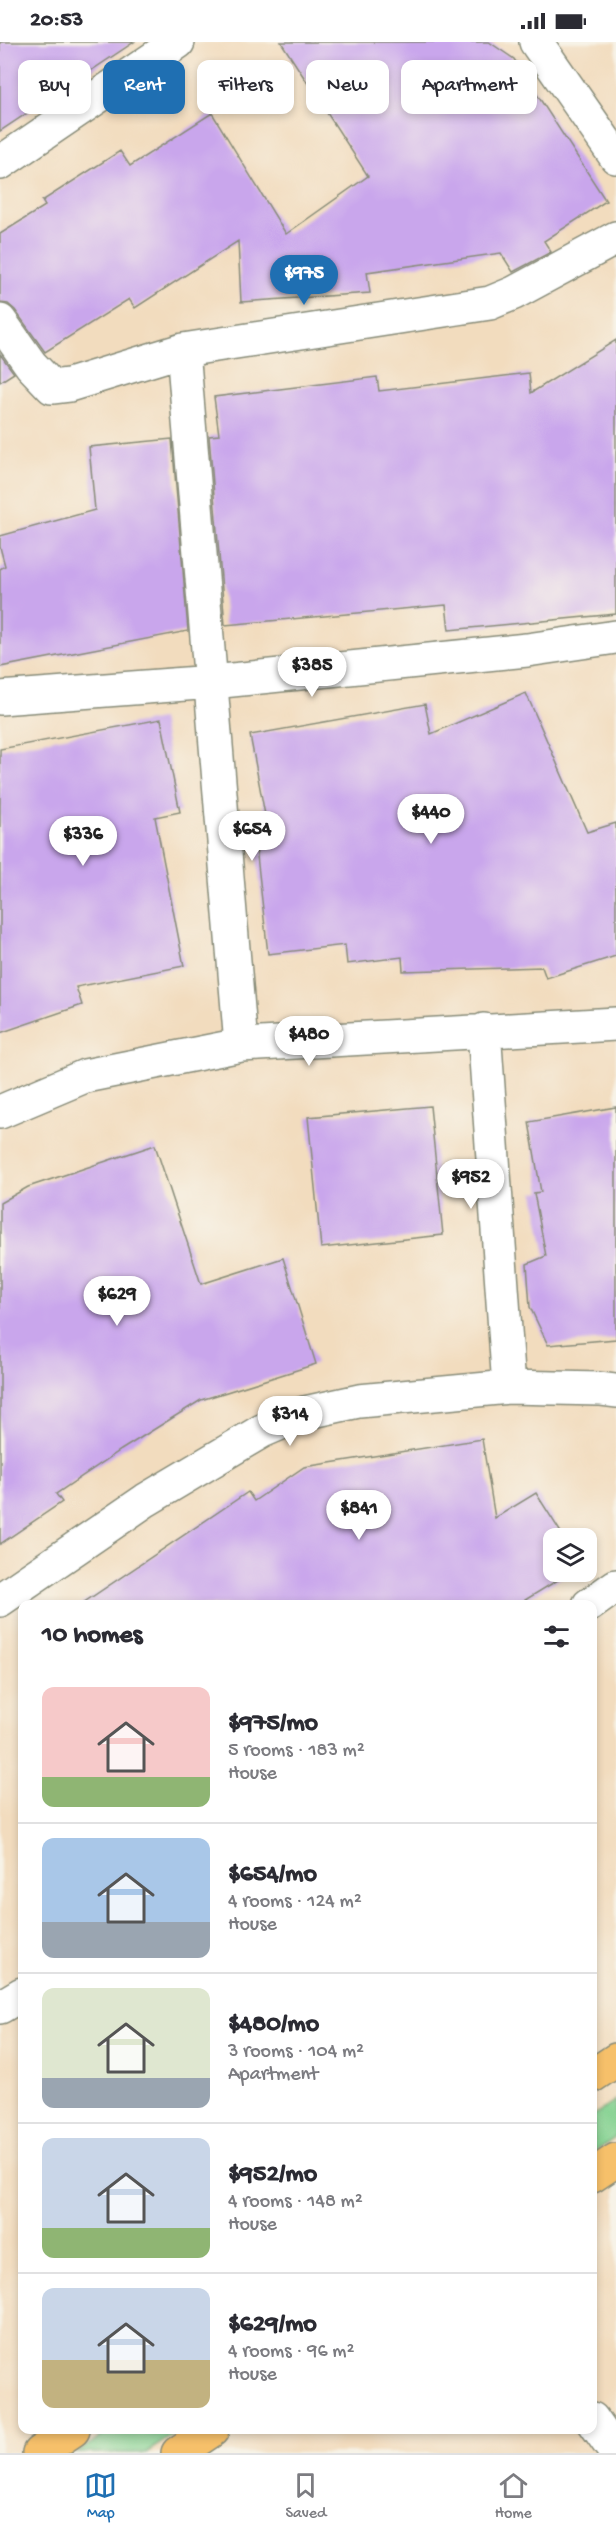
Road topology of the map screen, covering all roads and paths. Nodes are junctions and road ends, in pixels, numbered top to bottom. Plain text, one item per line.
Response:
1 (178, 42) edge
2 (536, 42) edge
3 (616, 157) edge
4 (0, 163) edge
5 (616, 238) edge
6 (0, 321) edge
7 (183, 350) junction
8 (616, 637) edge
9 (212, 682) junction
10 (0, 698) edge
11 (616, 1024) edge
12 (484, 1030) junction
13 (241, 1045) junction
14 (0, 1112) edge
15 (509, 1387) junction
16 (616, 1391) edge
17 (616, 1586) edge
18 (0, 1600) edge
19 (596, 1600) edge
20 (18, 1996) edge
21 (0, 2007) edge
22 (616, 2060) edge
23 (597, 2073) edge
24 (616, 2160) edge
25 (597, 2173) edge
26 (597, 2426) edge
27 (67, 2434) edge
28 (39, 2453) edge
29 (616, 2453) edge

1 - 4 street
2 - 3 street
5 - 7 street
6 - 7 street
7 - 9 street
8 - 9 street
9 - 10 street
9 - 13 street
11 - 12 street
12 - 13 street
12 - 15 street
13 - 14 street
15 - 16 street
15 - 18 street
17 - 19 street
20 - 21 street
22 - 23 main road
24 - 25 main road
26 - 29 street
27 - 28 main road

